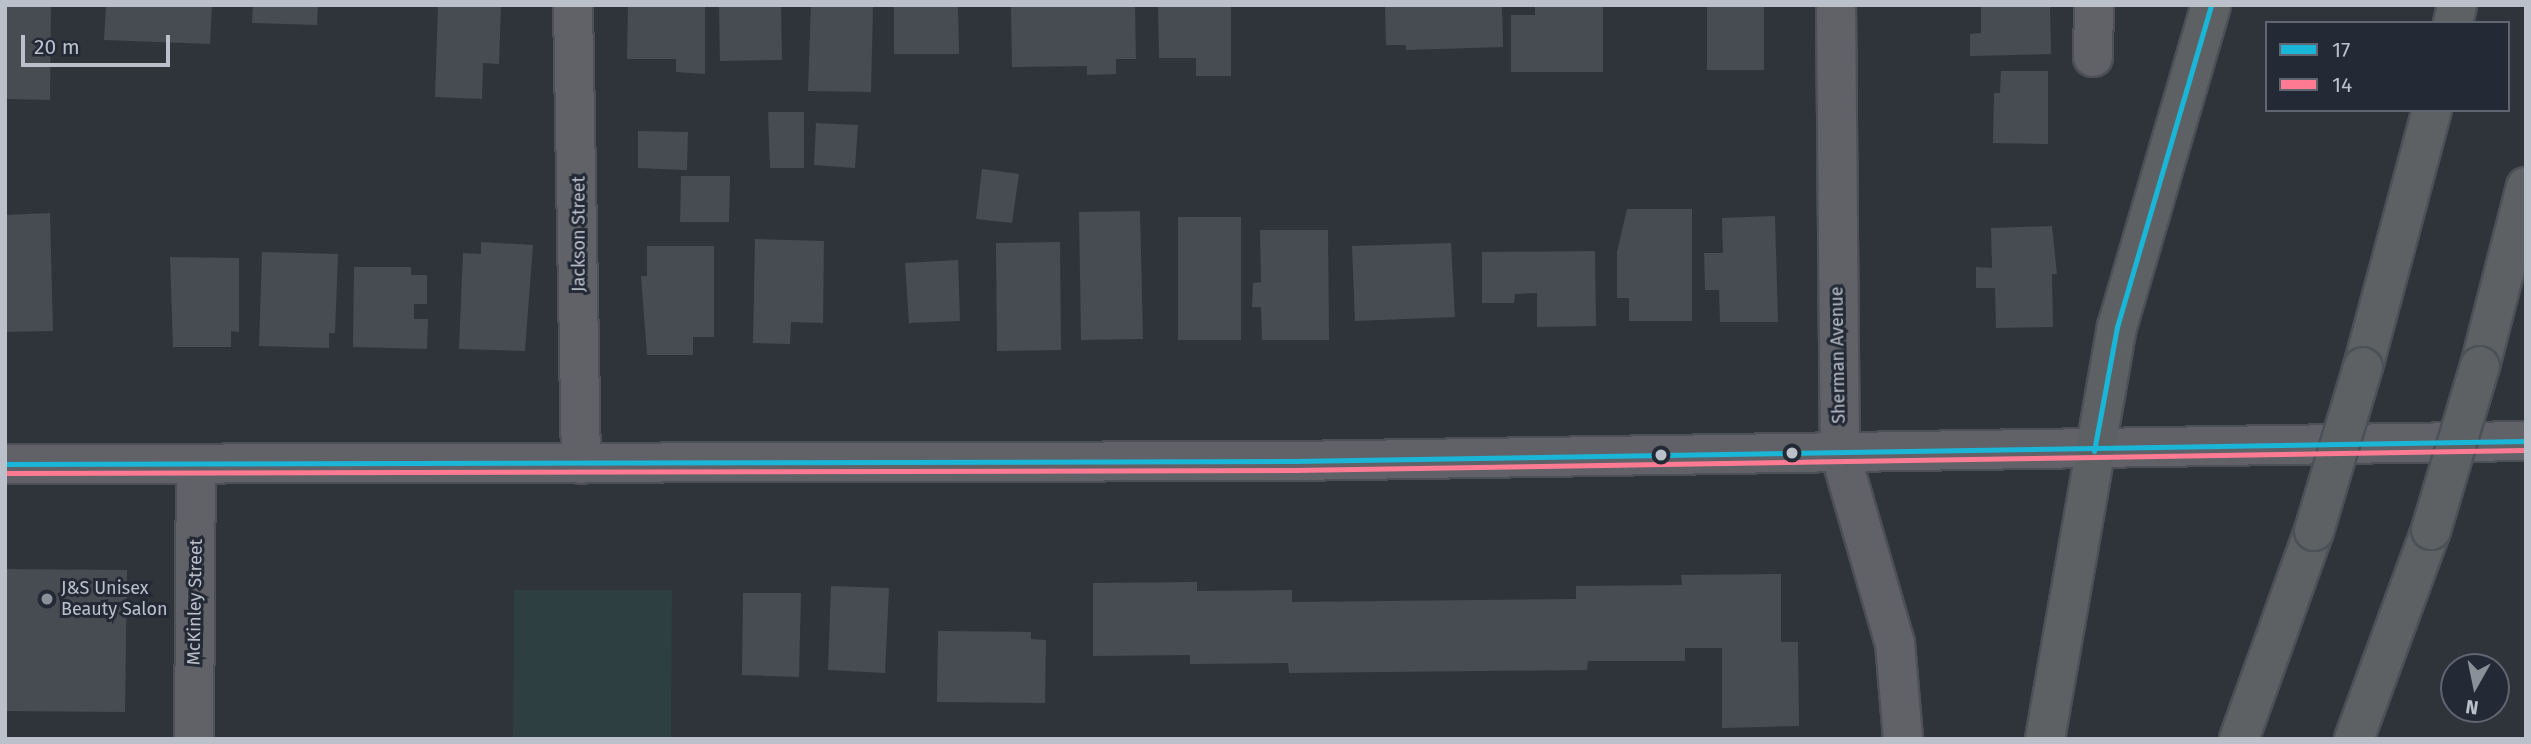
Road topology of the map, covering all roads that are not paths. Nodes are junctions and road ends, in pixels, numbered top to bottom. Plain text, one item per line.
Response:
1 (573, 5) edge
2 (1836, 5) edge
3 (2094, 5) edge
4 (2211, 5) edge
5 (2093, 57) dead end
6 (2431, 112) edge
7 (2526, 187) edge
8 (2526, 441) edge
9 (2094, 451) junction
10 (1840, 453) junction
11 (5, 464) edge
12 (581, 464) junction
13 (196, 466) junction
14 (194, 739) edge
15 (1903, 739) edge
16 (2045, 739) edge
17 (2239, 739) edge
18 (2354, 739) edge

1 - 12 street, Jackson Street
2 - 10 street, Sherman Avenue
3 - 5 street
4 - 9 highway
6 - 17 highway, bridge
7 - 18 highway, bridge
8 - 9 street
9 - 10 street
9 - 16 highway
10 - 12 street
10 - 15 street, Sherman Avenue
11 - 13 street
12 - 13 street
13 - 14 street, McKinley Street

